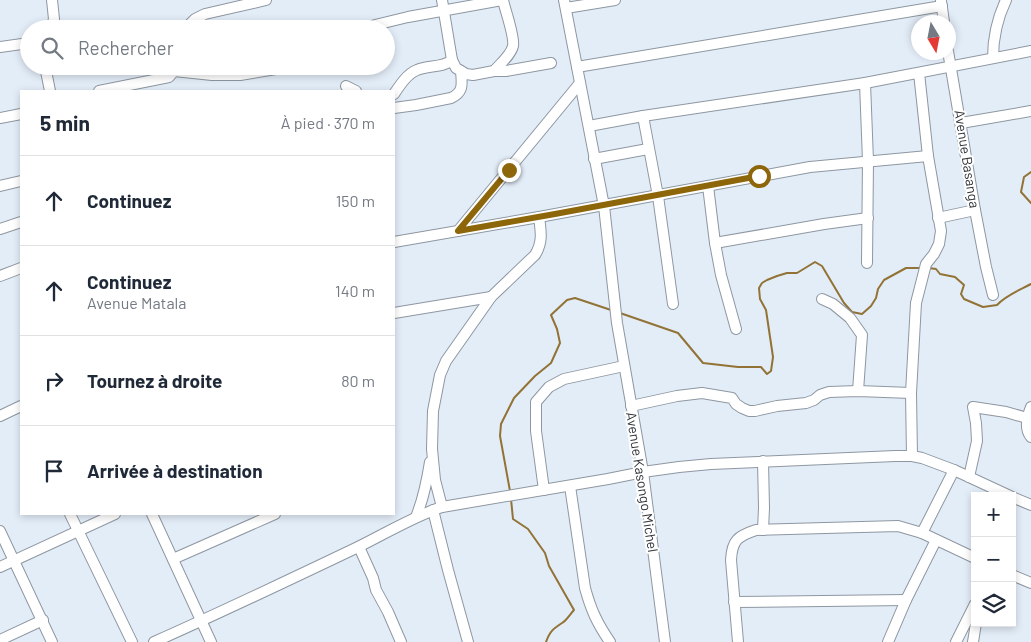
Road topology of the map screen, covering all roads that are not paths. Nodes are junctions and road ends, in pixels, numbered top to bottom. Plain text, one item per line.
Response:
1 (52, 0) edge
2 (266, 0) edge
3 (442, 0) edge
4 (502, 0) edge
5 (615, 0) edge
6 (1006, 0) edge
7 (941, 3) edge
8 (565, 4) edge
9 (444, 11) junction
10 (54, 20) edge
11 (194, 20) edge
12 (395, 20) edge
13 (20, 44) edge
14 (13, 45) junction
15 (20, 46) edge
16 (0, 47) edge
17 (1031, 51) edge
18 (993, 58) junction
19 (452, 60) junction
20 (950, 60) edge
21 (551, 62) dead end
22 (577, 67) junction
23 (951, 67) junction
24 (461, 71) junction
25 (494, 71) junction
26 (919, 72) junction
27 (47, 75) edge
28 (170, 75) edge
29 (212, 75) edge
30 (240, 75) edge
31 (580, 83) junction
32 (865, 83) junction
33 (346, 86) dead end
34 (50, 90) edge
35 (104, 90) edge
36 (354, 90) edge
37 (395, 93) edge
38 (395, 108) edge
39 (1031, 111) edge
40 (20, 114) edge
41 (643, 116) junction
42 (0, 118) edge
43 (961, 123) junction
44 (589, 126) junction
45 (648, 149) junction
46 (928, 156) junction
47 (594, 159) junction
48 (868, 161) junction
49 (20, 182) edge
50 (0, 186) edge
51 (708, 186) junction
52 (658, 196) junction
53 (604, 206) junction
54 (975, 210) junction
55 (539, 217) junction
56 (868, 218) junction
57 (938, 218) junction
58 (20, 222) edge
59 (0, 229) edge
60 (458, 231) junction
61 (395, 242) edge
62 (715, 244) junction
63 (868, 263) dead end
64 (20, 268) edge
65 (0, 276) edge
66 (993, 295) dead end
67 (491, 297) junction
68 (822, 299) dead end
69 (673, 304) dead end
70 (395, 313) edge
71 (736, 329) dead end
72 (624, 366) junction
73 (858, 391) junction
74 (911, 393) junction
75 (631, 406) junction
76 (1031, 407) edge
77 (20, 410) edge
78 (1, 415) edge
79 (1027, 418) junction
80 (1031, 437) edge
81 (432, 449) junction
82 (912, 456) junction
83 (763, 461) junction
84 (954, 470) junction
85 (643, 472) junction
86 (969, 477) junction
87 (570, 486) junction
88 (544, 490) junction
89 (1002, 492) edge
90 (1016, 498) edge
91 (1031, 506) edge
92 (438, 508) junction
93 (70, 515) edge
94 (113, 515) edge
95 (152, 515) edge
96 (273, 515) edge
97 (416, 517) junction
98 (78, 530) junction
99 (763, 530) junction
100 (0, 531) edge
101 (922, 532) junction
102 (936, 540) junction
103 (359, 547) junction
104 (971, 556) edge
105 (14, 559) junction
106 (173, 559) junction
107 (0, 566) edge
108 (1016, 577) edge
109 (1031, 583) edge
110 (906, 600) junction
111 (734, 602) junction
112 (971, 612) edge
113 (42, 620) junction
114 (202, 621) junction
115 (975, 627) edge
116 (0, 640) edge
117 (52, 642) edge
118 (132, 642) edge
119 (154, 642) edge
120 (211, 642) edge
121 (401, 642) edge
122 (468, 642) edge
123 (610, 642) edge
124 (665, 642) edge
125 (738, 642) edge
126 (888, 642) edge
127 (956, 642) edge
128 (972, 642) edge

1 - 10 street
2 - 11 street
3 - 9 street
4 - 9 street
4 - 25 street
5 - 8 street
6 - 18 street
7 - 22 street
8 - 22 street
9 - 12 street
9 - 19 street
13 - 14 street
14 - 15 street
14 - 16 street
17 - 18 street
18 - 23 street
19 - 24 street
19 - 37 street
20 - 23 street, Avenue Basanga
21 - 25 street
22 - 31 street
23 - 26 street
23 - 43 street, Avenue Basanga
24 - 25 street
24 - 38 street
26 - 32 street
26 - 46 street
27 - 34 street
28 - 35 street
29 - 30 street
31 - 44 street
31 - 60 street
32 - 41 street
32 - 48 street
33 - 36 street
39 - 43 street
40 - 42 street
41 - 44 street
41 - 45 street
43 - 54 street, Avenue Basanga
44 - 47 street
45 - 47 street
45 - 52 street
46 - 48 street
46 - 57 street
47 - 53 street
48 - 51 street
48 - 56 street
49 - 50 street
51 - 52 street
51 - 62 street
52 - 53 street
52 - 69 street
53 - 55 street
53 - 72 street, Avenue Kasongo Michel
54 - 57 street
54 - 66 street, Avenue Basanga
55 - 60 street
55 - 67 street
56 - 62 street
56 - 63 street
57 - 74 street
58 - 59 street
60 - 61 street
62 - 71 street
64 - 65 street
67 - 70 street
67 - 81 street
68 - 73 street
72 - 75 street, Avenue Kasongo Michel
72 - 88 street
73 - 74 street
73 - 75 street
74 - 82 street
75 - 85 street, Avenue Kasongo Michel
76 - 79 street
77 - 78 street
79 - 80 street
79 - 86 street
81 - 92 street
81 - 97 street
82 - 83 street
82 - 84 street
83 - 85 street
83 - 99 street
84 - 86 street
84 - 101 street
85 - 87 street
85 - 124 street, Avenue Kasongo Michel
86 - 89 street
87 - 88 street
87 - 123 street
88 - 92 street
90 - 91 street
92 - 97 street
92 - 122 street
93 - 98 street
94 - 98 street
95 - 106 street
96 - 106 street
97 - 103 street
98 - 105 street
98 - 118 street
99 - 101 street
99 - 111 street
100 - 105 street
101 - 102 street
102 - 104 street
102 - 110 street
103 - 114 street
103 - 121 street
105 - 107 street
105 - 113 street
106 - 114 street
108 - 109 street
110 - 111 street
110 - 126 street
111 - 125 street
112 - 127 street
113 - 116 street
113 - 117 street
114 - 119 street
114 - 120 street
115 - 128 street

